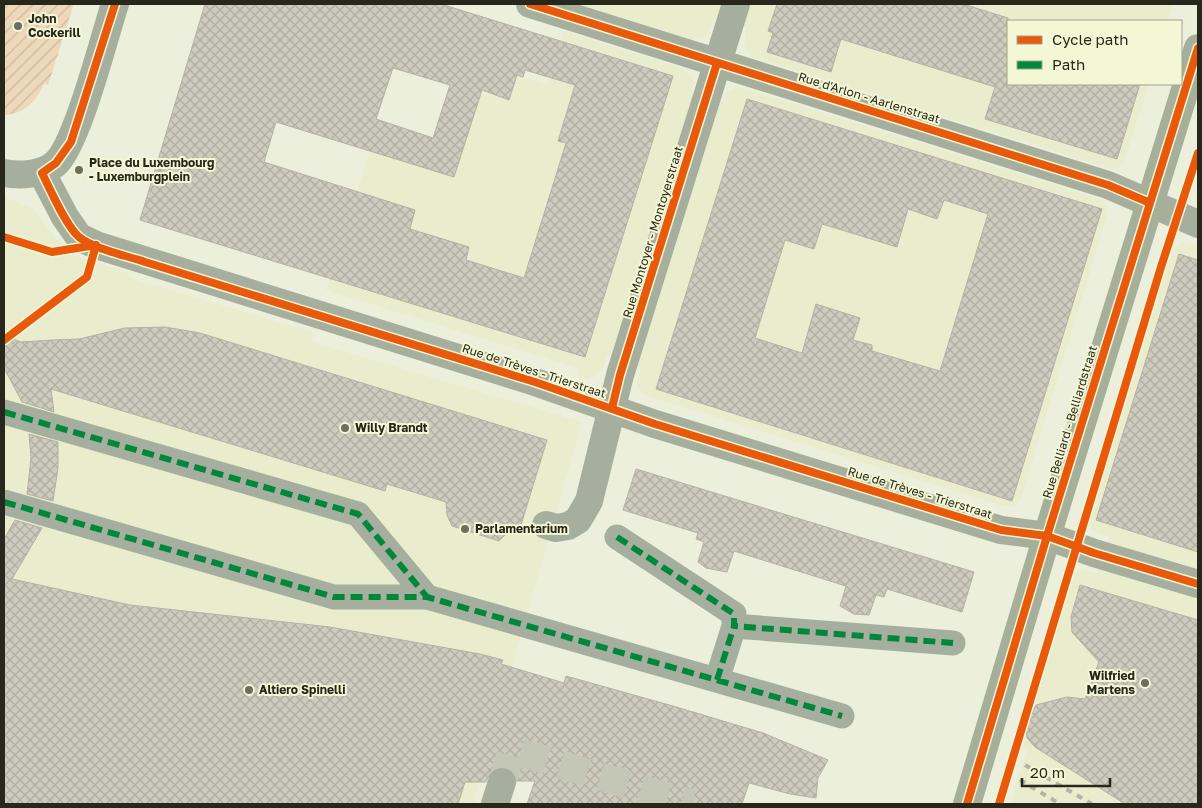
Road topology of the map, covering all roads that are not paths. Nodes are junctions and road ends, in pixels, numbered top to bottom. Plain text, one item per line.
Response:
1 (115, 4) edge
2 (530, 4) edge
3 (736, 4) edge
4 (1198, 48) edge
5 (717, 63) junction
6 (4, 173) edge
7 (42, 173) junction
8 (1150, 203) junction
9 (1198, 224) edge
10 (612, 408) junction
11 (4, 412) edge
12 (4, 502) edge
13 (546, 525) dead end
14 (1047, 536) junction
15 (617, 537) dead end
16 (1198, 584) edge
17 (428, 597) junction
18 (734, 626) junction
19 (953, 643) dead end
20 (717, 680) junction
21 (842, 716) dead end
22 (967, 804) edge

1 - 7 street
2 - 5 street, Rue d'Arlon - Aarlenstraat
3 - 5 street, Rue Montoyer - Montoyerstraat
4 - 8 main road, Rue Belliard - Belliardstraat
5 - 8 street, Rue d'Arlon - Aarlenstraat
5 - 10 street, Rue Montoyer - Montoyerstraat
6 - 7 street
7 - 10 street, Rue de Trèves - Trierstraat
8 - 9 street, Rue d'Arlon - Aarlenstraat
8 - 14 main road, Rue Belliard - Belliardstraat
10 - 13 street, Rue Montoyer - Montoyerstraat
10 - 14 street, Rue de Trèves - Trierstraat
11 - 17 street
12 - 17 street
14 - 16 street, Rue de Trèves - Trierstraat
14 - 22 main road, Rue Belliard - Belliardstraat
15 - 18 street
17 - 20 street
18 - 19 street
18 - 20 street
20 - 21 street

